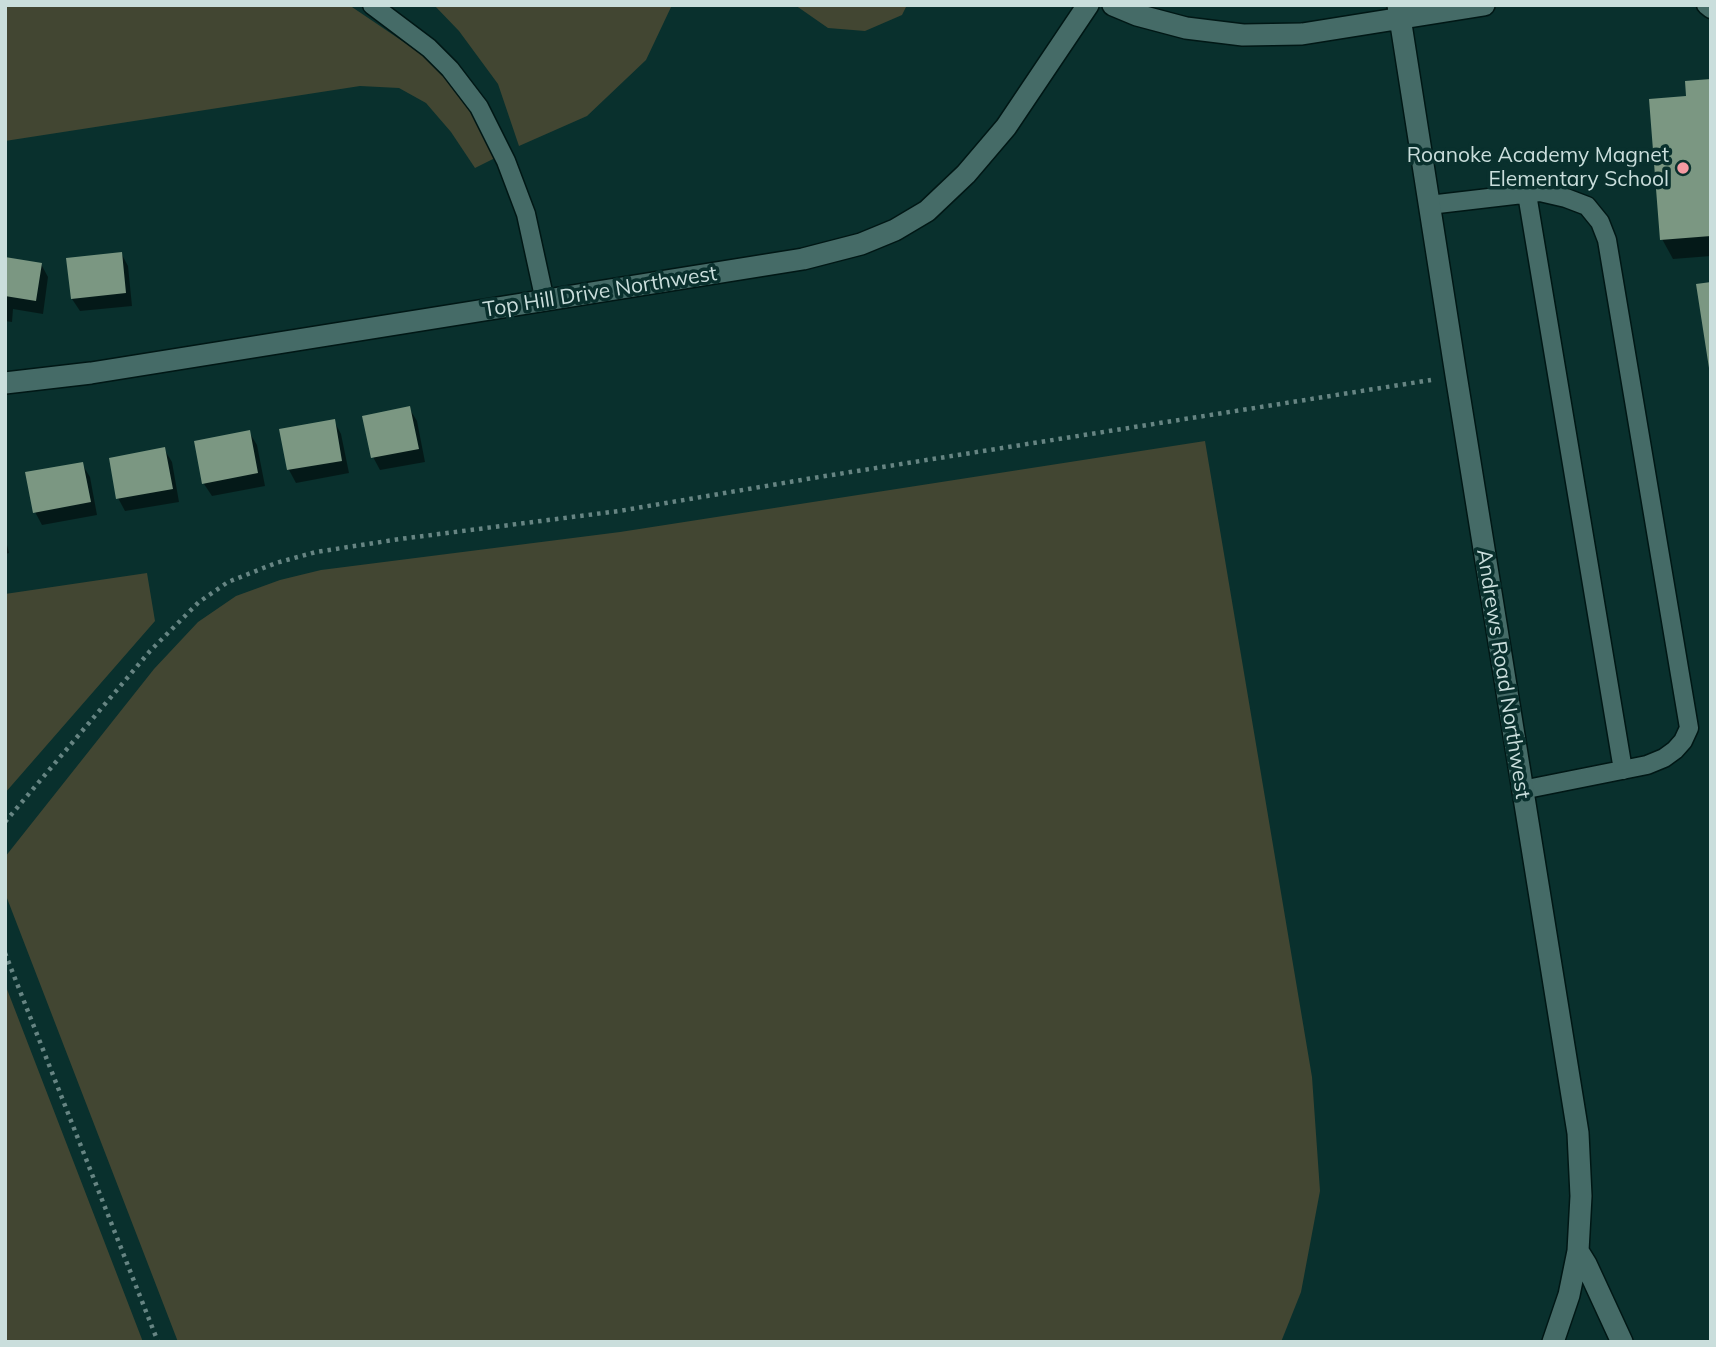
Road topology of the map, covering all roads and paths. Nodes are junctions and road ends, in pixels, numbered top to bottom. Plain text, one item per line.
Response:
1 (372, 5) edge
2 (1087, 5) edge
3 (1113, 5) edge
4 (1485, 5) edge
5 (1706, 5) edge
6 (1711, 9) edge
7 (1399, 12) edge
8 (1527, 194) junction
9 (1429, 205) junction
10 (545, 301) junction
11 (1455, 376) junction
12 (5, 383) edge
13 (1623, 771) junction
14 (1522, 790) junction
15 (5, 822) edge
16 (5, 953) edge
17 (1578, 1251) junction
18 (158, 1342) edge
19 (1553, 1342) edge
20 (1622, 1342) edge

1 - 10 lane
2 - 10 street, Top Hill Drive Northwest
3 - 7 street
4 - 7 street
5 - 6 lane
7 - 9 street, Andrews Road Northwest
8 - 9 lane
8 - 13 lane
8 - 13 lane
9 - 11 street, Andrews Road Northwest
10 - 12 street, Top Hill Drive Northwest
11 - 14 street, Andrews Road Northwest
11 - 15 path
13 - 14 lane
14 - 17 street, Andrews Road Northwest
16 - 18 path
17 - 19 street, Andrews Road Northwest
17 - 20 street

